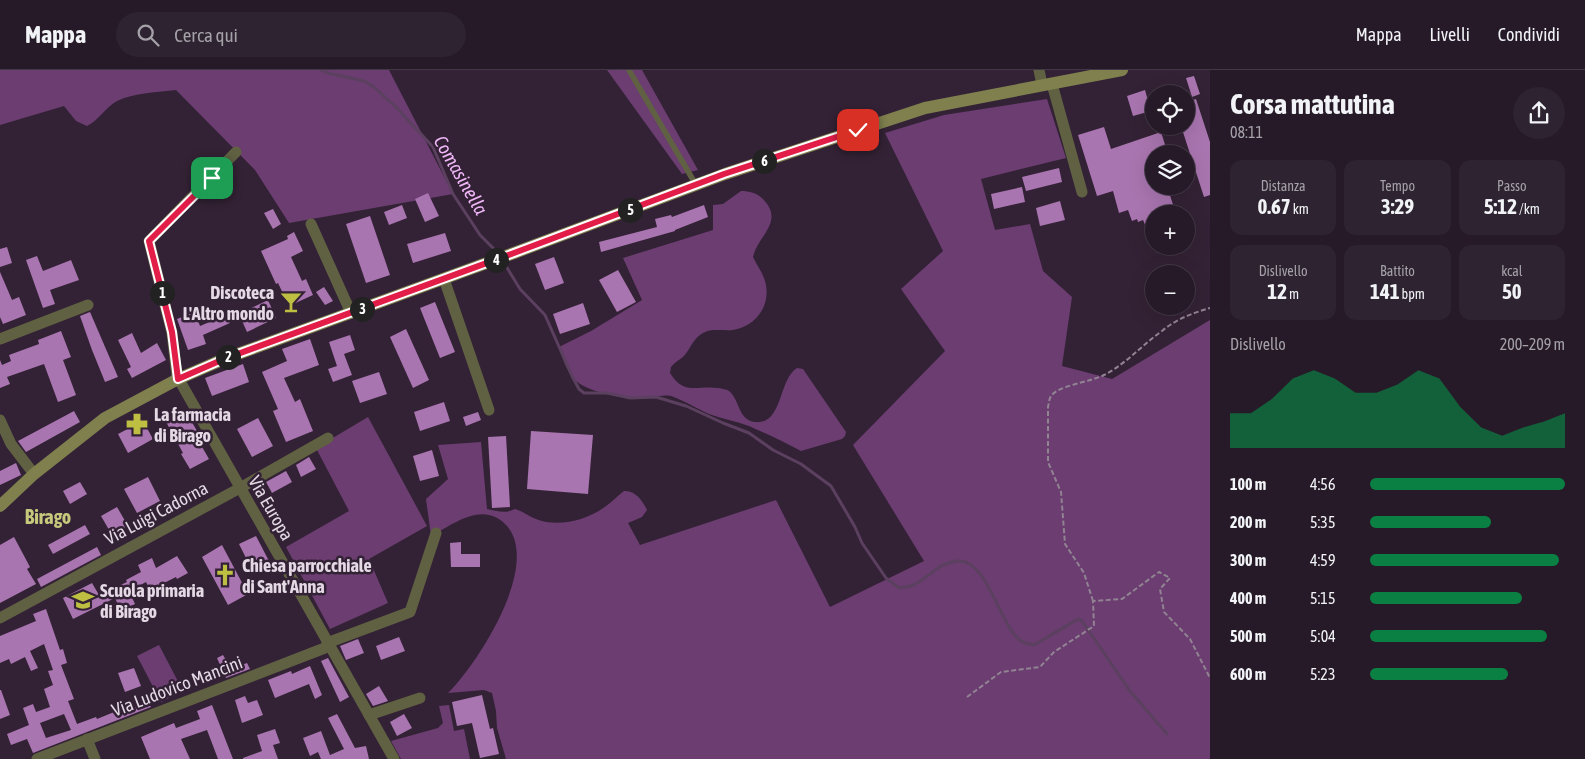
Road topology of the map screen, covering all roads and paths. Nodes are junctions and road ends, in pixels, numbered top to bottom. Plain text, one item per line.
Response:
1 (629, 70) edge
2 (1039, 70) edge
3 (1122, 70) edge
4 (1047, 85) junction
5 (236, 152) dead end
6 (696, 185) junction
7 (1082, 192) dead end
8 (311, 224) dead end
9 (444, 279) junction
10 (88, 306) dead end
11 (1210, 308) edge
12 (351, 313) junction
13 (0, 339) edge
14 (178, 379) junction
15 (489, 410) dead end
16 (0, 420) edge
17 (328, 438) dead end
18 (34, 474) junction
19 (240, 488) junction
20 (0, 506) edge
21 (436, 533) dead end
22 (1093, 601) junction
23 (0, 618) edge
24 (329, 644) junction
25 (1210, 678) edge
26 (967, 697) dead end
27 (420, 698) dead end
28 (368, 715) junction
29 (87, 739) junction
30 (37, 759) edge
31 (95, 759) edge
32 (394, 759) edge

1 - 6 lane
2 - 4 street
3 - 4 street
4 - 6 street
4 - 7 street
5 - 14 street
6 - 9 street
8 - 12 street
9 - 12 street
9 - 15 street
10 - 13 street
11 - 22 path
12 - 14 street
14 - 18 street
14 - 19 street, Via Europa
16 - 18 street
17 - 19 street, Via Luigi Cadorna
18 - 20 street
19 - 23 street, Via Luigi Cadorna
19 - 24 street, Via Europa
21 - 24 street, Via Ludovico Mancini
22 - 25 path
22 - 26 path
24 - 28 street, Via Europa
24 - 29 street, Via Ludovico Mancini
27 - 28 street
28 - 32 street, Via Europa
29 - 30 street, Via Ludovico Mancini
29 - 31 street

